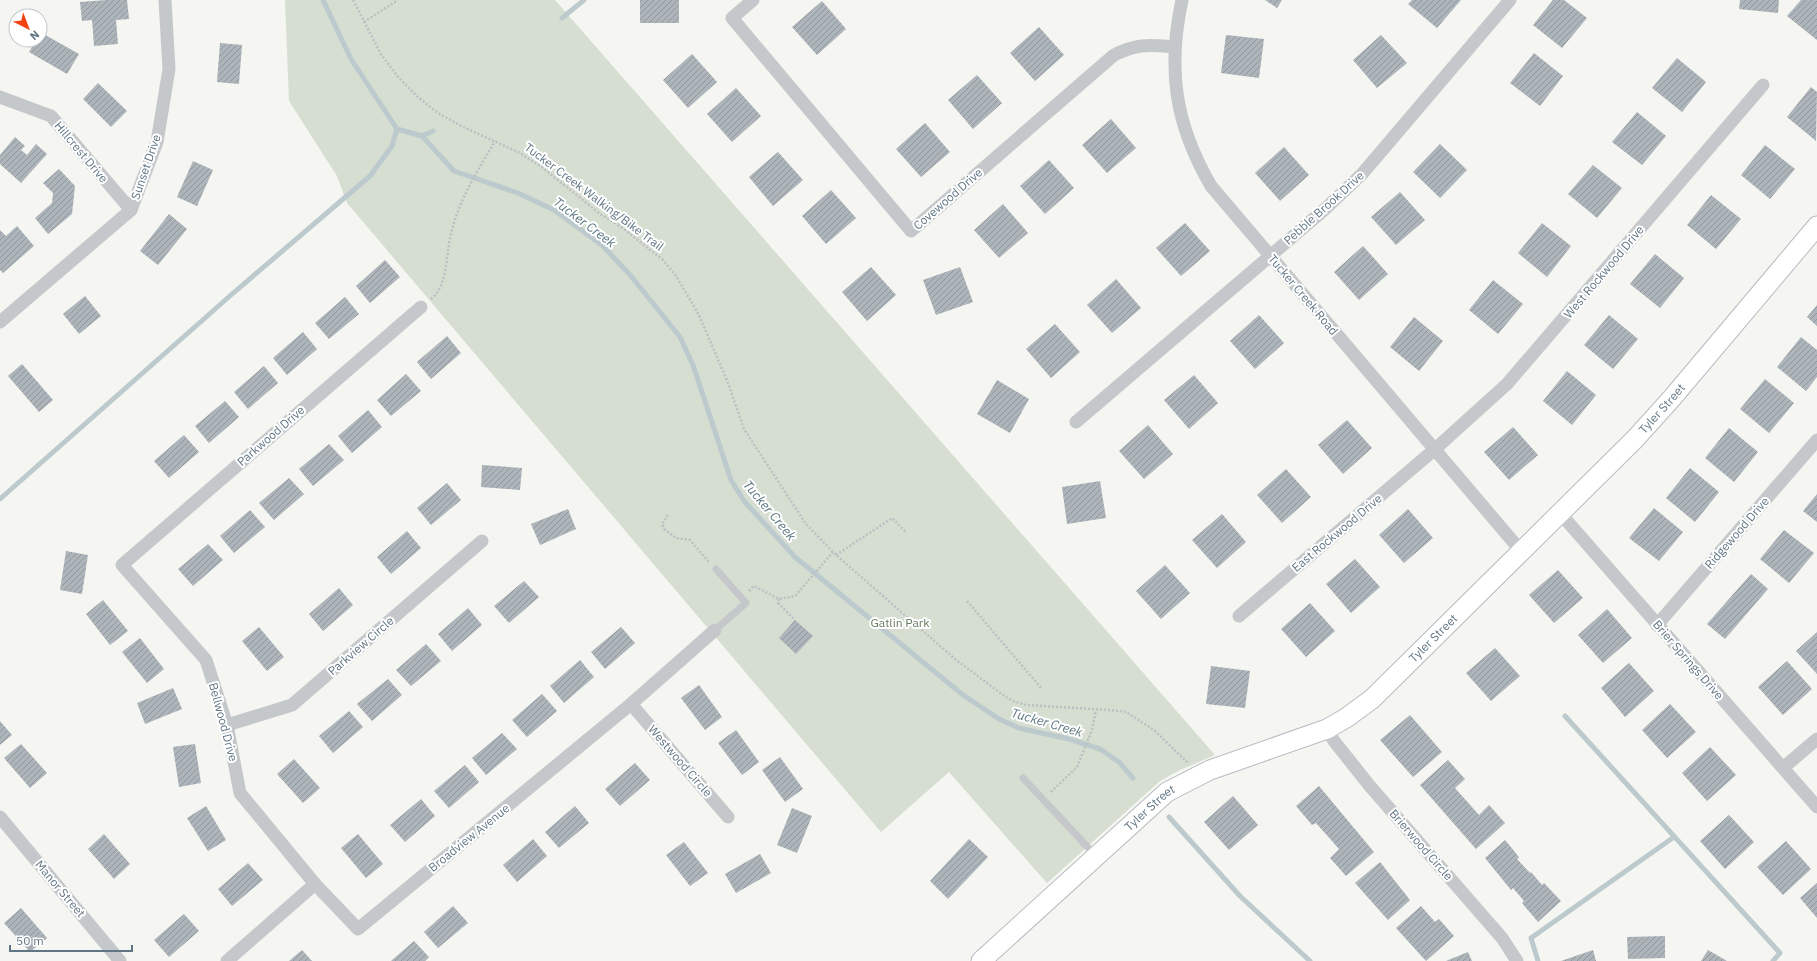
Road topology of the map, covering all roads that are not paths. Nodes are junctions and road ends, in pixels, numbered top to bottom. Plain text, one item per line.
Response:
1 (165, 0) edge
2 (754, 0) edge
3 (1182, 0) edge
4 (1510, 0) edge
5 (1174, 47) junction
6 (1763, 85) dead end
7 (0, 97) edge
8 (131, 210) junction
9 (1817, 226) edge
10 (1270, 256) junction
11 (421, 307) dead end
12 (0, 322) edge
13 (1076, 422) dead end
14 (1817, 440) edge
15 (1434, 450) junction
16 (1560, 513) junction
17 (482, 541) dead end
18 (1521, 551) junction
19 (122, 565) joint
20 (716, 569) dead end
21 (1239, 616) dead end
22 (1658, 625) junction
23 (715, 630) joint
24 (631, 704) junction
25 (226, 725) junction
26 (1327, 729) junction
27 (1817, 739) edge
28 (1783, 768) junction
29 (1023, 778) dead end
30 (1817, 807) edge
31 (0, 817) edge
32 (728, 817) dead end
33 (4, 831) edge
34 (1096, 856) junction
35 (315, 884) junction
36 (120, 961) edge
37 (227, 961) edge
38 (981, 961) edge
39 (1517, 961) edge

1 - 8 street, Sunset Drive
2 - 5 street, Covewood Drive
3 - 5 street, Tucker Creek Road
4 - 10 street, Pebble Brook Drive
5 - 10 street, Tucker Creek Road
6 - 15 street, West Rockwood Drive
7 - 8 street, Hillcrest Drive
8 - 12 street, Sunset Drive
9 - 16 street, Tyler Street
10 - 13 street, Pebble Brook Drive
10 - 15 street, Tucker Creek Road
11 - 19 street, Parkwood Drive
14 - 22 street, Ridgewood Drive
15 - 18 street, Tucker Creek Road
15 - 21 street, East Rockwood Drive
16 - 18 street, Tyler Street
16 - 22 street, Brier Springs Drive
17 - 25 street, Parkview Circle
18 - 26 street, Tyler Street
19 - 25 street, Bellwood Drive
20 - 23 lane
22 - 28 street, Brier Springs Drive
23 - 24 street, Broadview Avenue
24 - 32 street, Westwood Circle
24 - 35 street, Broadview Avenue
25 - 35 street, Bellwood Drive
26 - 34 street, Tyler Street
26 - 39 street, Brierwood Circle
27 - 28 street
28 - 30 street, Brier Springs Drive
29 - 34 lane
31 - 33 street, Manor Street
33 - 36 street, Manor Street
34 - 38 street, Tyler Street
35 - 37 street

